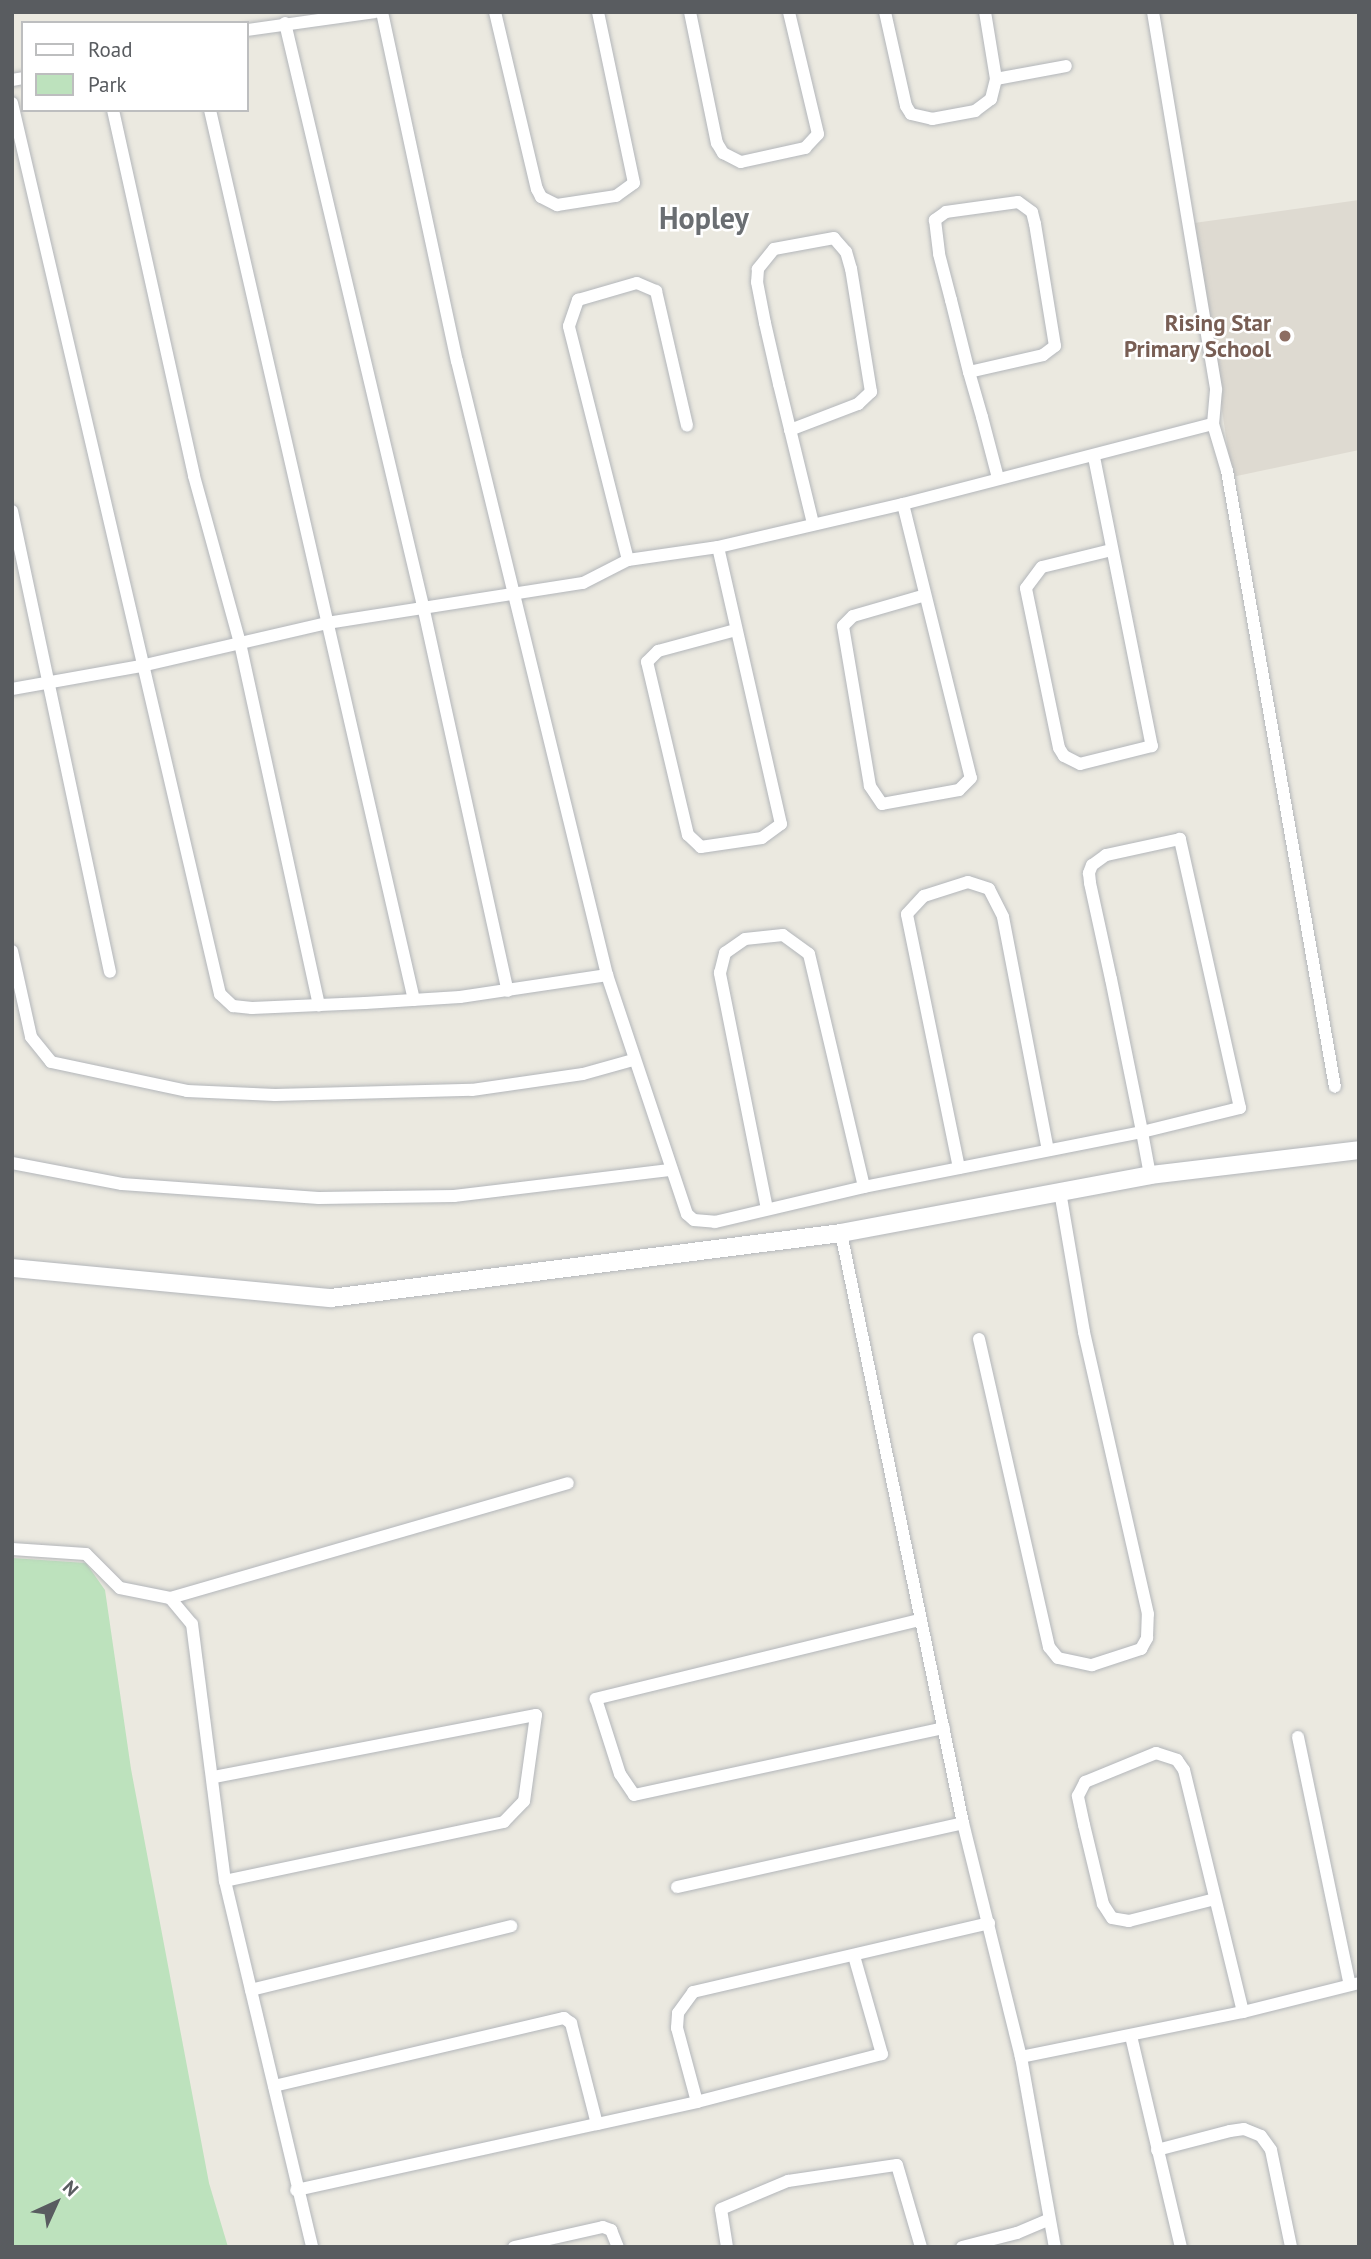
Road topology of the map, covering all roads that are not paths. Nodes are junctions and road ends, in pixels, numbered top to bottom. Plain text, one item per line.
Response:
1 (375, 12) edge
2 (382, 12) edge
3 (495, 12) edge
4 (598, 12) edge
5 (690, 12) edge
6 (789, 12) edge
7 (885, 12) edge
8 (985, 12) edge
9 (1153, 12) edge
10 (285, 23) junction
11 (248, 30) edge
12 (1066, 66) dead end
13 (996, 79) junction
14 (12, 103) edge
15 (113, 112) edge
16 (210, 112) edge
17 (969, 372) junction
18 (1213, 424) junction
19 (687, 425) dead end
20 (790, 430) junction
21 (1094, 457) junction
22 (998, 478) junction
23 (902, 504) junction
24 (12, 511) edge
25 (813, 523) junction
26 (718, 547) junction
27 (1112, 550) junction
28 (628, 560) junction
29 (922, 596) junction
30 (517, 597) junction
31 (423, 606) junction
32 (327, 623) junction
33 (736, 631) junction
34 (240, 643) junction
35 (141, 666) junction
36 (52, 682) junction
37 (12, 689) edge
38 (12, 951) edge
39 (110, 972) dead end
40 (607, 975) junction
41 (508, 991) junction
42 (414, 1000) junction
43 (319, 1005) junction
44 (633, 1060) junction
45 (1335, 1087) dead end
46 (1142, 1132) junction
47 (1048, 1150) junction
48 (1359, 1150) edge
49 (12, 1163) edge
50 (959, 1168) junction
51 (669, 1170) junction
52 (1150, 1175) junction
53 (864, 1187) junction
54 (1060, 1192) junction
55 (767, 1209) junction
56 (841, 1233) junction
57 (12, 1268) edge
58 (979, 1339) dead end
59 (568, 1483) dead end
60 (12, 1549) edge
61 (170, 1598) junction
62 (919, 1620) junction
63 (944, 1728) junction
64 (1298, 1737) dead end
65 (214, 1777) junction
66 (963, 1823) junction
67 (225, 1881) junction
68 (677, 1887) dead end
69 (1216, 1899) junction
70 (989, 1923) junction
71 (511, 1926) dead end
72 (854, 1956) junction
73 (1354, 1984) edge
74 (251, 1990) junction
75 (1243, 2012) junction
76 (1130, 2036) junction
77 (1021, 2057) junction
78 (274, 2086) junction
79 (697, 2102) junction
80 (597, 2124) junction
81 (1157, 2150) junction
82 (296, 2190) junction
83 (1048, 2220) junction
84 (312, 2247) edge
85 (514, 2247) edge
86 (618, 2247) edge
87 (727, 2247) edge
88 (921, 2247) edge
89 (962, 2247) edge
90 (1055, 2247) edge
91 (1181, 2247) edge
92 (1291, 2247) edge

1 - 10 street
2 - 30 street
3 - 4 street
5 - 6 street
7 - 13 street
8 - 13 street
9 - 18 street
10 - 11 street
10 - 31 street
12 - 13 street
14 - 35 street
15 - 34 street
16 - 32 street
17 - 17 street
17 - 22 street
18 - 21 street
18 - 45 street
19 - 28 street
20 - 20 street
20 - 25 street
21 - 22 street
21 - 27 street
22 - 23 street
23 - 25 street
23 - 29 street
24 - 36 street
25 - 26 street
26 - 28 street
26 - 33 street
27 - 27 street
28 - 30 street
29 - 29 street
30 - 31 street
30 - 40 street
31 - 32 street
31 - 41 street
32 - 34 street
32 - 42 street
33 - 33 street
34 - 35 street
34 - 43 street
35 - 36 street
35 - 43 street
36 - 37 street
36 - 39 street
38 - 44 street
40 - 41 street
40 - 44 street
41 - 42 street
42 - 43 street
44 - 51 street
46 - 46 street
46 - 47 street
46 - 52 street
47 - 50 street
47 - 50 street
48 - 52 main road
49 - 51 street
50 - 53 street
51 - 55 street
52 - 54 main road
53 - 55 street
53 - 55 street
54 - 56 main road
54 - 58 street
56 - 57 main road
56 - 62 street
59 - 61 street
60 - 61 street
61 - 65 street
62 - 63 street
62 - 63 street
63 - 66 street
64 - 73 street
65 - 67 street
65 - 67 street
66 - 68 street
66 - 70 street
67 - 74 street
69 - 69 street
69 - 75 street
70 - 72 street
70 - 77 street
71 - 74 street
72 - 79 street
72 - 79 street
73 - 75 street
74 - 78 street
75 - 76 street
76 - 77 street
76 - 81 street
77 - 83 street
78 - 80 street
78 - 82 street
79 - 80 street
80 - 82 street
81 - 91 street
81 - 92 street
82 - 84 street
83 - 89 street
83 - 90 street
85 - 86 street
87 - 88 street

